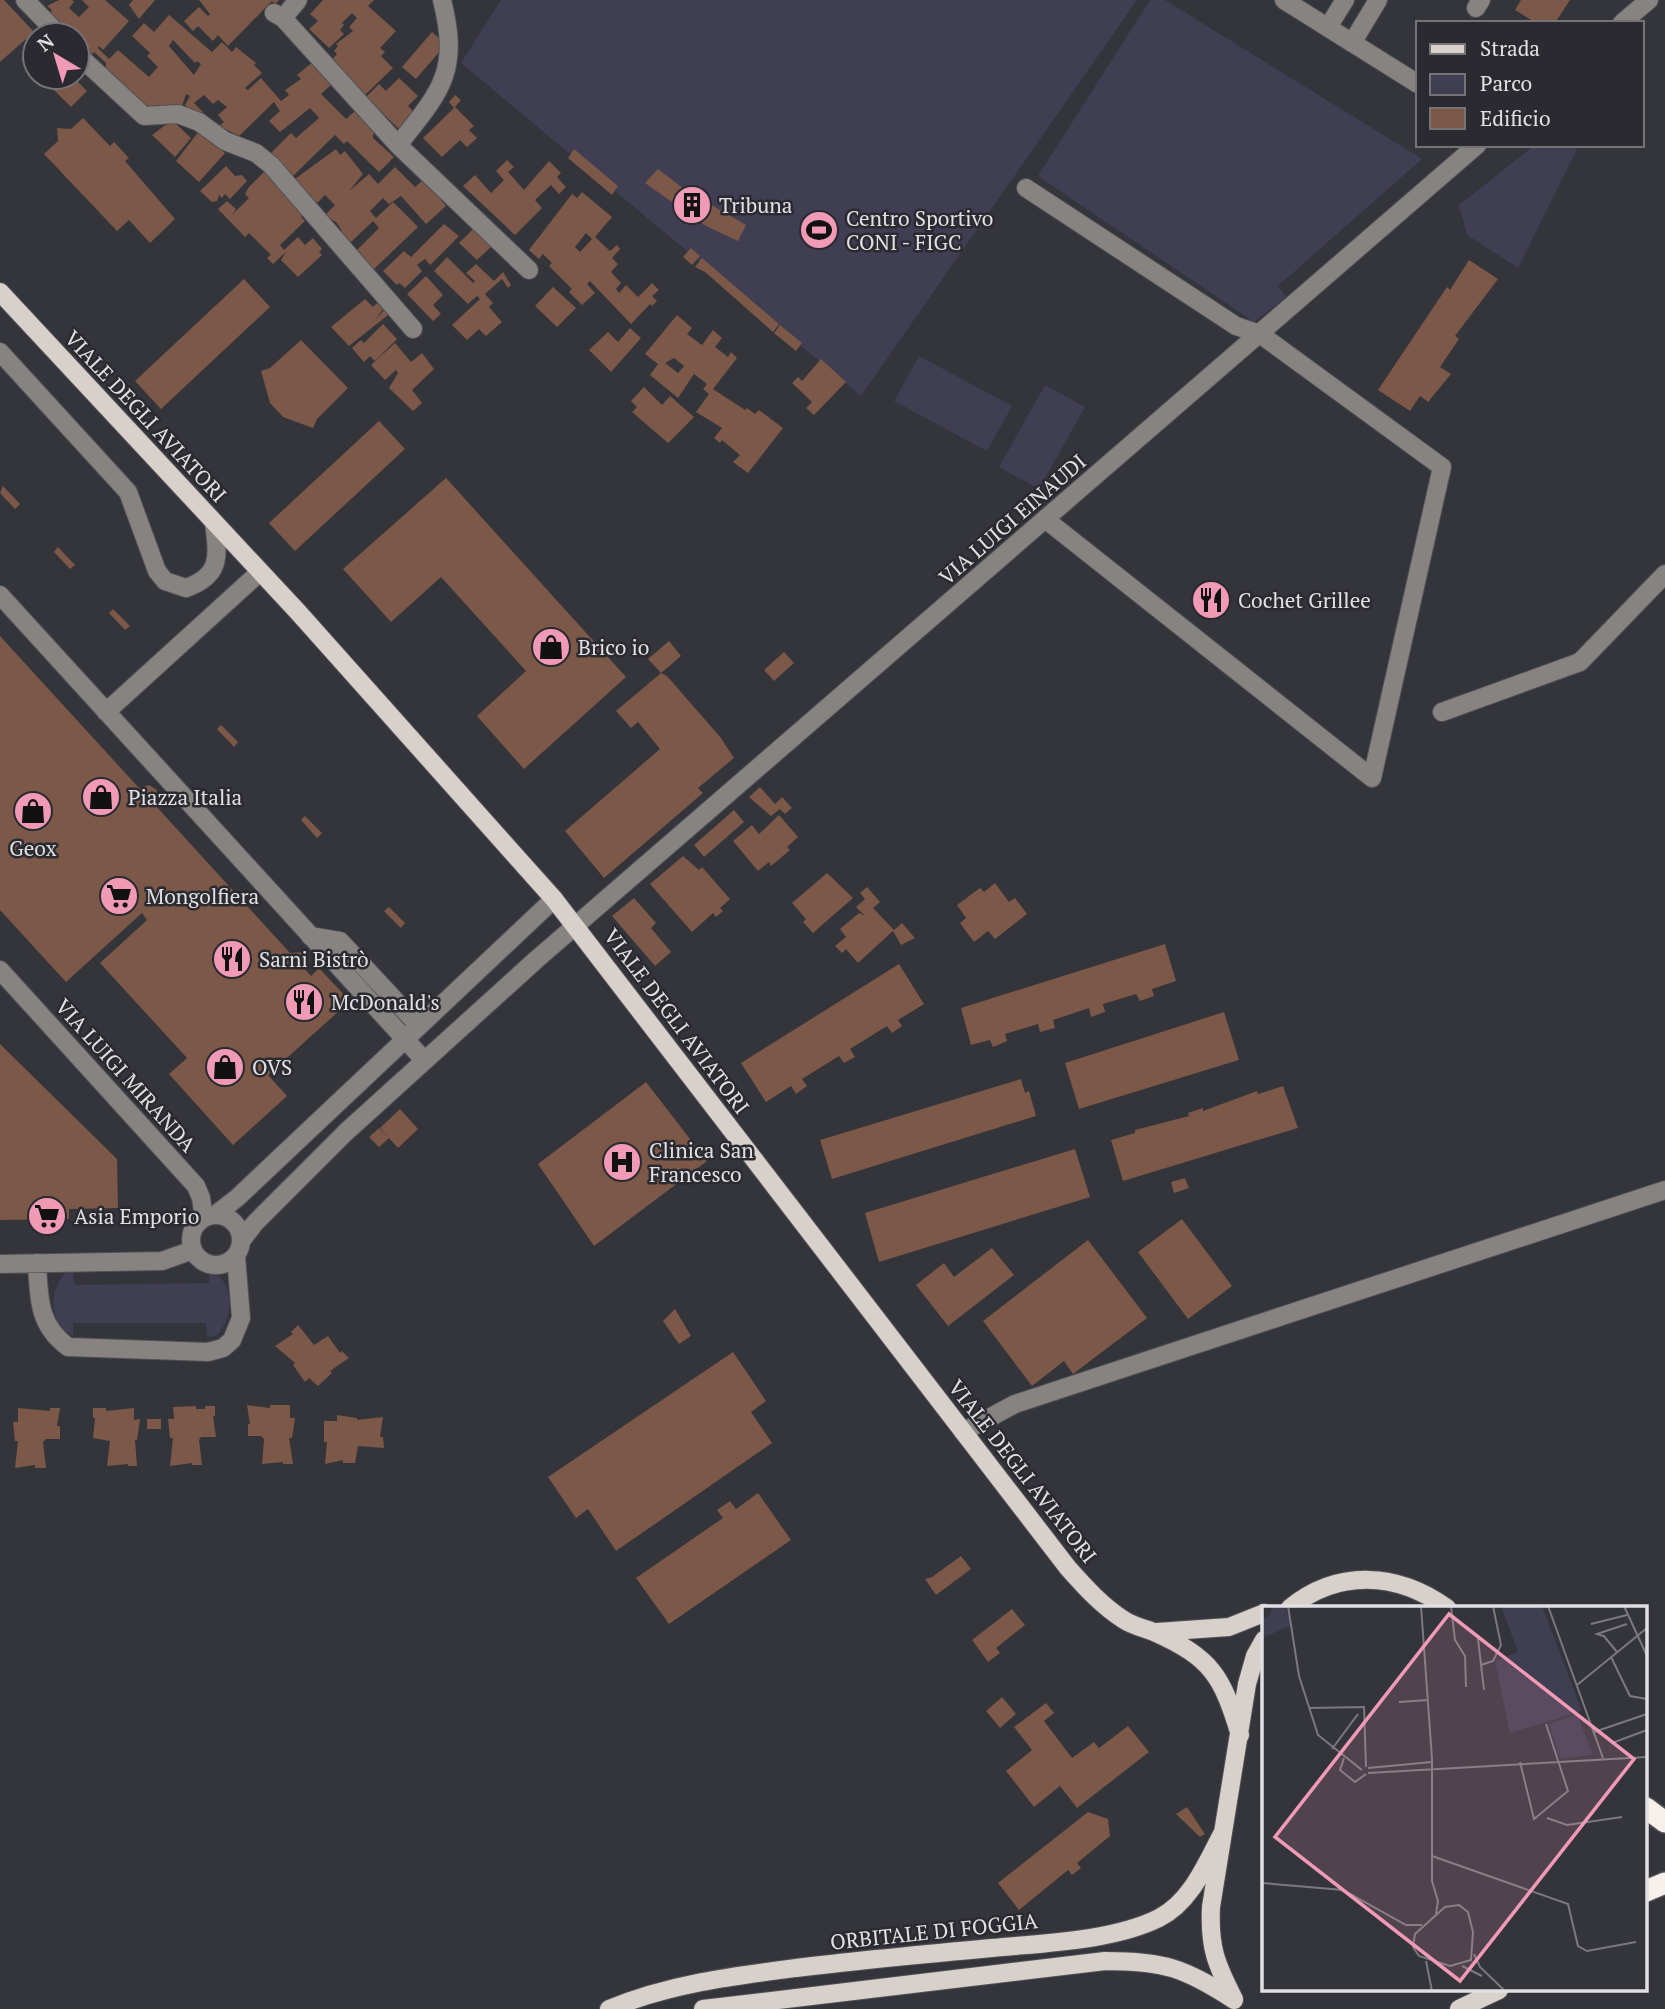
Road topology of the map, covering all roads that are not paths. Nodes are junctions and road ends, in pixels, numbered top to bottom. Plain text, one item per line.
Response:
1 (25, 0) edge
2 (298, 0) edge
3 (442, 0) edge
4 (1284, 0) edge
5 (1345, 0) edge
6 (1378, 0) edge
7 (1649, 0) edge
8 (45, 21) edge
9 (1624, 21) edge
10 (1328, 27) junction
11 (1352, 43) junction
12 (91, 67) edge
13 (1416, 83) edge
14 (397, 145) junction
15 (1475, 147) edge
16 (1026, 188) dead end
17 (529, 270) dead end
18 (0, 292) edge
19 (414, 329) dead end
20 (1259, 334) junction
21 (0, 352) edge
22 (1045, 519) junction
23 (214, 523) junction
24 (260, 572) junction
25 (1665, 573) edge
26 (0, 595) edge
27 (106, 712) junction
28 (1442, 712) dead end
29 (554, 899) junction
30 (575, 925) junction
31 (310, 936) junction
32 (0, 970) edge
33 (419, 1026) junction
34 (404, 1040) junction
35 (424, 1060) junction
36 (264, 1172) junction
37 (1665, 1190) edge
38 (286, 1193) junction
39 (209, 1217) junction
40 (239, 1249) junction
41 (193, 1250) junction
42 (37, 1263) junction
43 (0, 1264) edge
44 (963, 1432) junction
45 (1306, 1595) junction
46 (1280, 1606) edge
47 (1292, 1606) edge
48 (1444, 1606) edge
49 (1262, 1614) edge
50 (1154, 1632) junction
51 (1262, 1644) edge
52 (1240, 1735) junction
53 (1648, 1809) edge
54 (1665, 1822) edge
55 (1222, 1834) junction
56 (1665, 1883) edge
57 (1648, 1890) edge
58 (1488, 1998) edge
59 (1238, 2004) edge
60 (609, 2009) edge
61 (704, 2009) edge
62 (1459, 2009) edge

1 - 8 street
2 - 14 street
3 - 14 street
4 - 10 street
5 - 10 street
6 - 11 street
7 - 9 street
10 - 11 street
11 - 13 street
12 - 19 street
14 - 17 street
15 - 20 street, VIA LUIGI EINAUDI
16 - 20 street
18 - 23 main road, VIALE DEGLI AVIATORI
20 - 22 street, VIA LUIGI EINAUDI
20 - 22 street
21 - 23 street
22 - 30 street, VIA LUIGI EINAUDI
23 - 24 main road, VIALE DEGLI AVIATORI
24 - 27 street
24 - 29 main road, VIALE DEGLI AVIATORI
25 - 28 street
26 - 27 street
27 - 31 street
29 - 30 main road, VIALE DEGLI AVIATORI
29 - 33 street
30 - 35 street
30 - 44 main road, VIALE DEGLI AVIATORI
31 - 33 street
31 - 34 street
32 - 39 street, VIA LUIGI MIRANDA
33 - 34 street
34 - 35 street
34 - 36 street
35 - 38 street
36 - 38 street
36 - 39 street
37 - 44 street
38 - 40 street
39 - 40 street
39 - 41 street
40 - 41 street
40 - 42 street
41 - 42 street
42 - 43 street
44 - 50 main road, VIALE DEGLI AVIATORI
45 - 46 main road
45 - 47 main road
45 - 48 main road
49 - 50 main road, VIALE DEGLI AVIATORI
50 - 52 main road, VIALE DEGLI AVIATORI
51 - 52 main road, VIALE DEGLI AVIATORI
52 - 55 main road, VIALE DEGLI AVIATORI
53 - 54 highway
55 - 59 main road, VIALE DEGLI AVIATORI
55 - 60 main road, ORBITALE DI FOGGIA
56 - 57 highway
58 - 62 main road
59 - 61 main road

